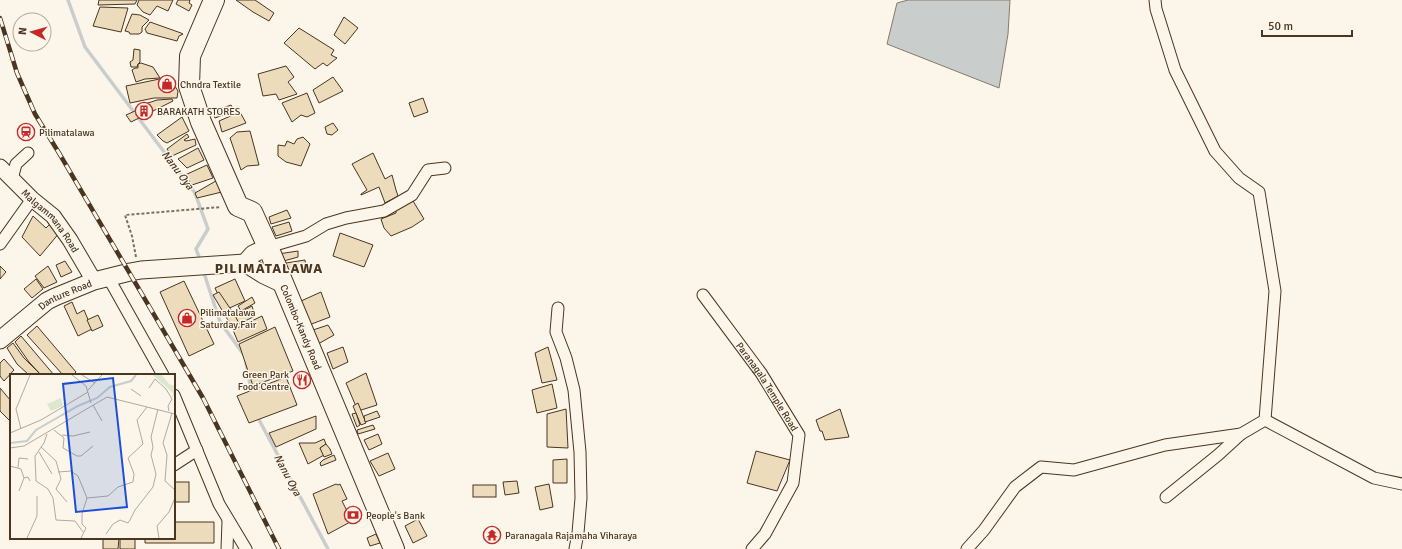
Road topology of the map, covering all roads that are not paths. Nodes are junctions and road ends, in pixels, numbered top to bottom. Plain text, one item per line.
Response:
1 (214, 0) edge
2 (1155, 0) edge
3 (28, 153) dead end
4 (0, 167) edge
5 (445, 168) dead end
6 (12, 179) junction
7 (32, 199) junction
8 (0, 244) edge
9 (268, 247) junction
10 (245, 263) junction
11 (101, 279) junction
12 (283, 284) junction
13 (703, 295) dead end
14 (558, 308) dead end
15 (0, 340) edge
16 (162, 374) edge
17 (175, 397) edge
18 (1265, 420) junction
19 (1241, 434) junction
20 (197, 450) junction
21 (175, 464) edge
22 (1402, 484) edge
23 (1166, 497) dead end
24 (228, 520) junction
25 (227, 549) edge
26 (246, 549) edge
27 (394, 549) edge
28 (575, 549) edge
29 (752, 549) edge
30 (968, 549) edge

1 - 9 highway, Colombo-Kandy Road
2 - 18 street
3 - 6 street
4 - 6 street, Malgammana Road
5 - 9 street
6 - 7 street, Malgammana Road
7 - 8 street
7 - 11 street, Malgammana Road
9 - 10 main road
9 - 12 highway, Colombo-Kandy Road
10 - 11 main road, Danture Road
10 - 12 main road
11 - 15 main road, Danture Road
11 - 16 street
12 - 27 highway, Colombo-Kandy Road
13 - 29 street, Paranagala Temple Road
14 - 28 street
17 - 20 street
18 - 19 street
18 - 22 street
19 - 23 street
19 - 30 street
20 - 21 street
20 - 24 street
24 - 25 street
24 - 26 street

